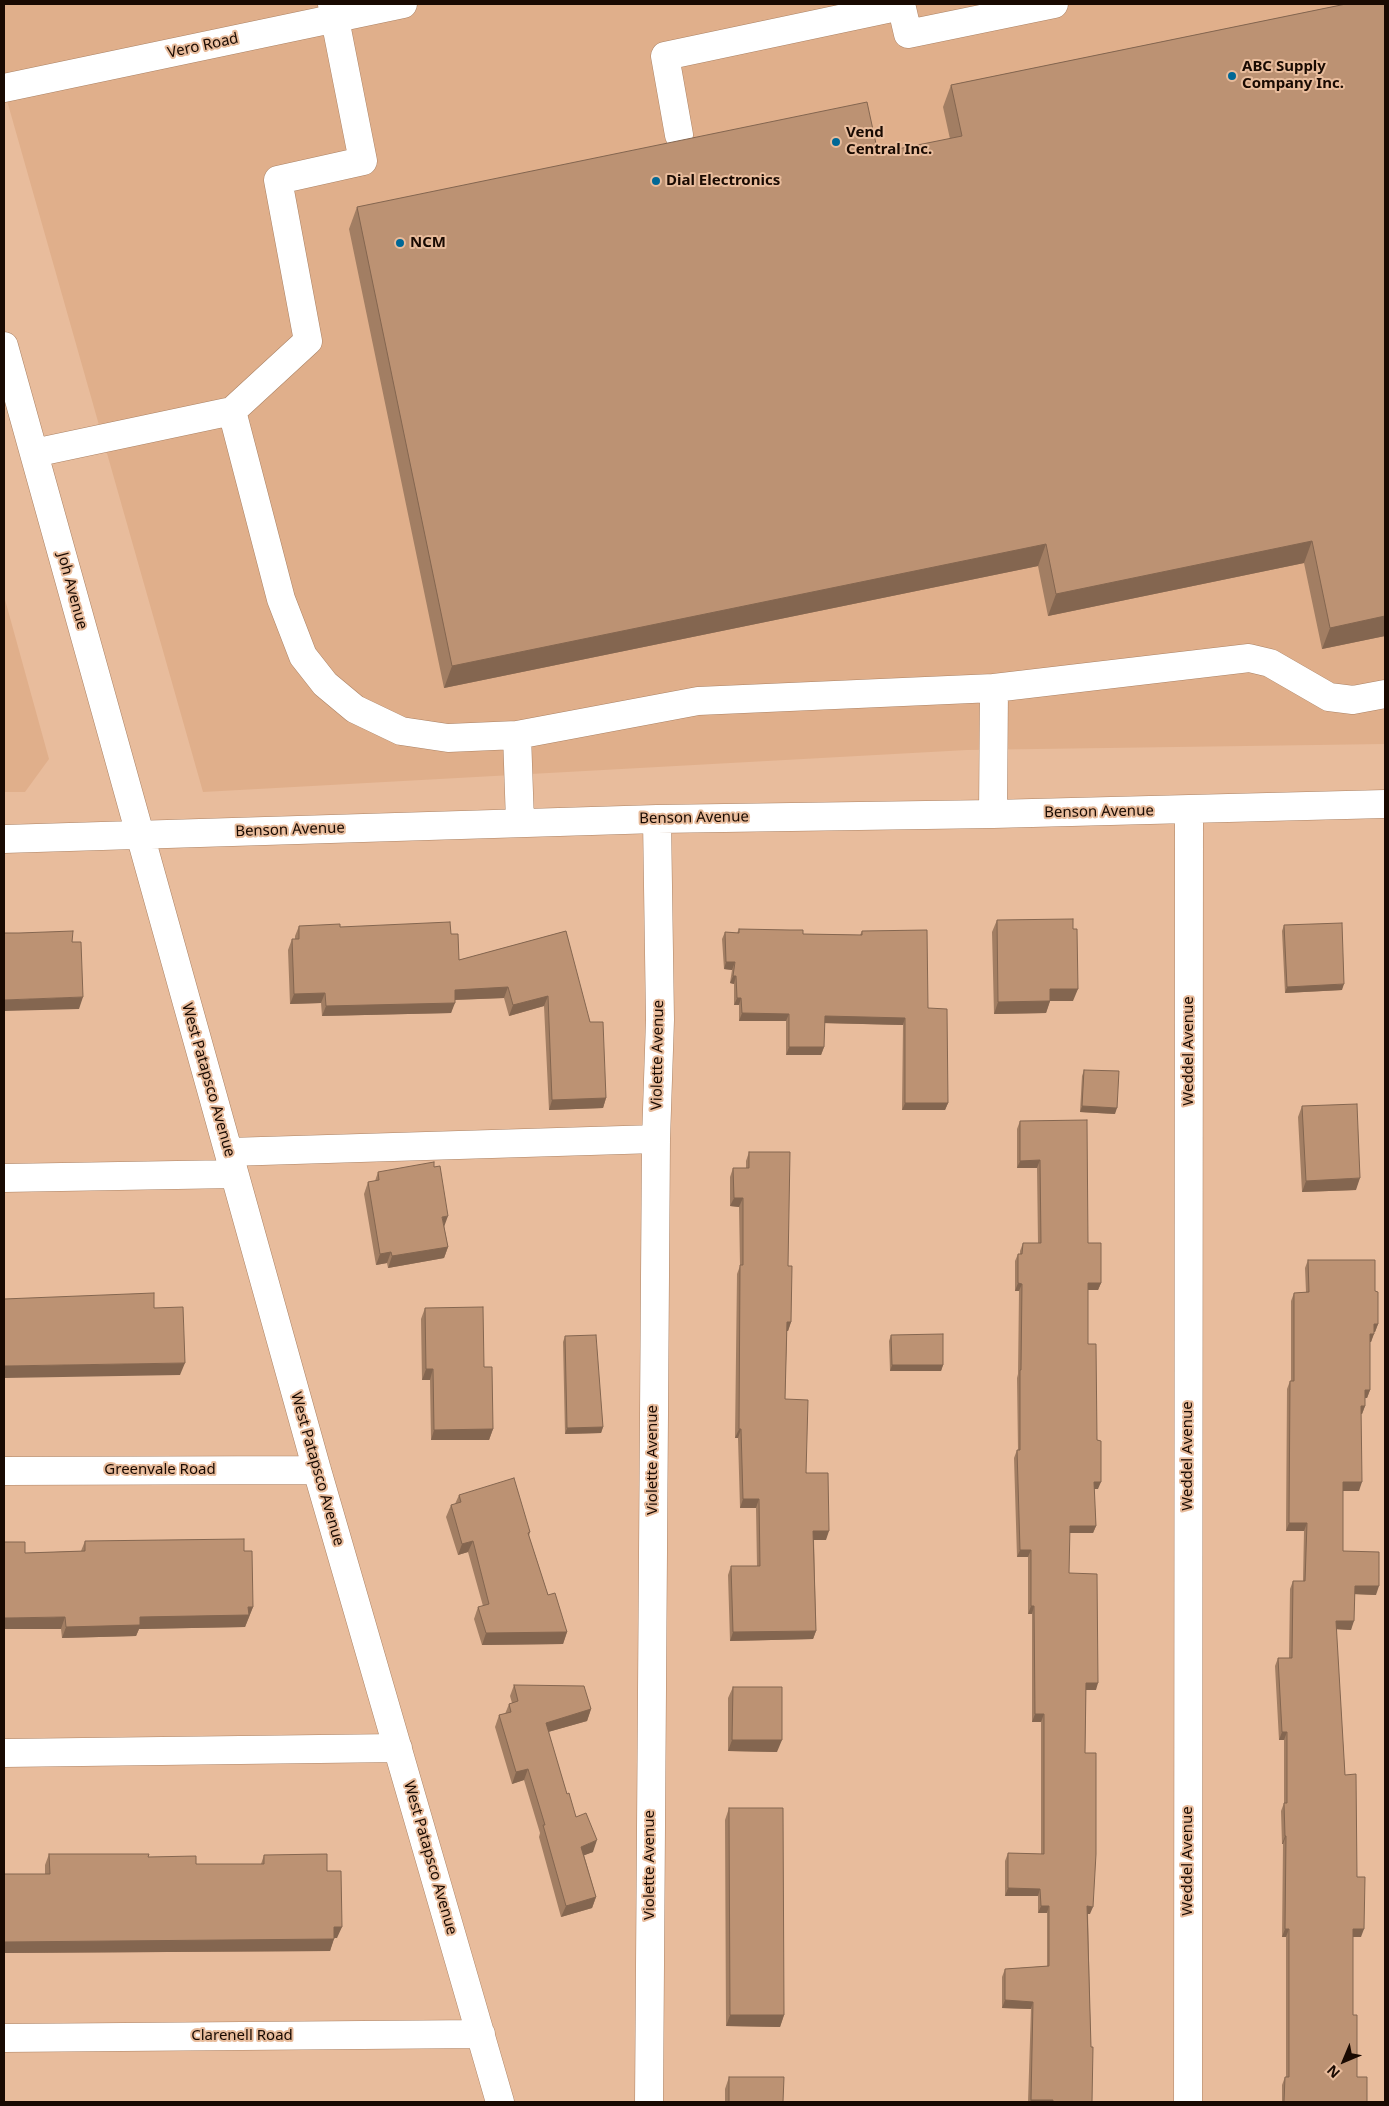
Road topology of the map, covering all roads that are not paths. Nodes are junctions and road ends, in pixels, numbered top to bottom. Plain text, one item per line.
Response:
1 (403, 4) edge
2 (1054, 4) edge
3 (901, 5) edge
4 (333, 11) edge
5 (4, 88) edge
6 (679, 135) dead end
7 (4, 346) edge
8 (232, 411) junction
9 (34, 452) junction
10 (994, 688) junction
11 (1385, 694) edge
12 (517, 735) junction
13 (1385, 804) edge
14 (1189, 810) junction
15 (993, 814) junction
16 (657, 818) junction
17 (520, 822) junction
18 (139, 835) junction
19 (4, 839) edge
20 (656, 1139) junction
21 (231, 1163) junction
22 (4, 1178) edge
23 (317, 1470) junction
24 (4, 1471) edge
25 (398, 1748) junction
26 (4, 1753) edge
27 (481, 2034) junction
28 (4, 2038) edge
29 (500, 2102) edge
30 (649, 2102) edge
31 (1188, 2102) edge

1 - 4 street, Vero Road
2 - 3 street
3 - 6 street
4 - 5 street, Vero Road
4 - 8 street
7 - 9 street, Joh Avenue
8 - 9 street
8 - 12 street
9 - 18 street, Joh Avenue
10 - 11 street
10 - 12 street
10 - 15 street
12 - 17 street
13 - 14 street, Benson Avenue
14 - 15 street, Benson Avenue
14 - 31 street, Weddel Avenue
15 - 16 street, Benson Avenue
16 - 17 street, Benson Avenue
16 - 20 street, Violette Avenue
17 - 18 street, Benson Avenue
18 - 19 street, Benson Avenue
18 - 21 street, West Patapsco Avenue
20 - 21 street
20 - 30 street, Violette Avenue
21 - 22 street
21 - 23 street, West Patapsco Avenue
23 - 24 street, Greenvale Road
23 - 25 street, West Patapsco Avenue
25 - 26 street
25 - 27 street, West Patapsco Avenue
27 - 28 street, Clarenell Road
27 - 29 street, West Patapsco Avenue

